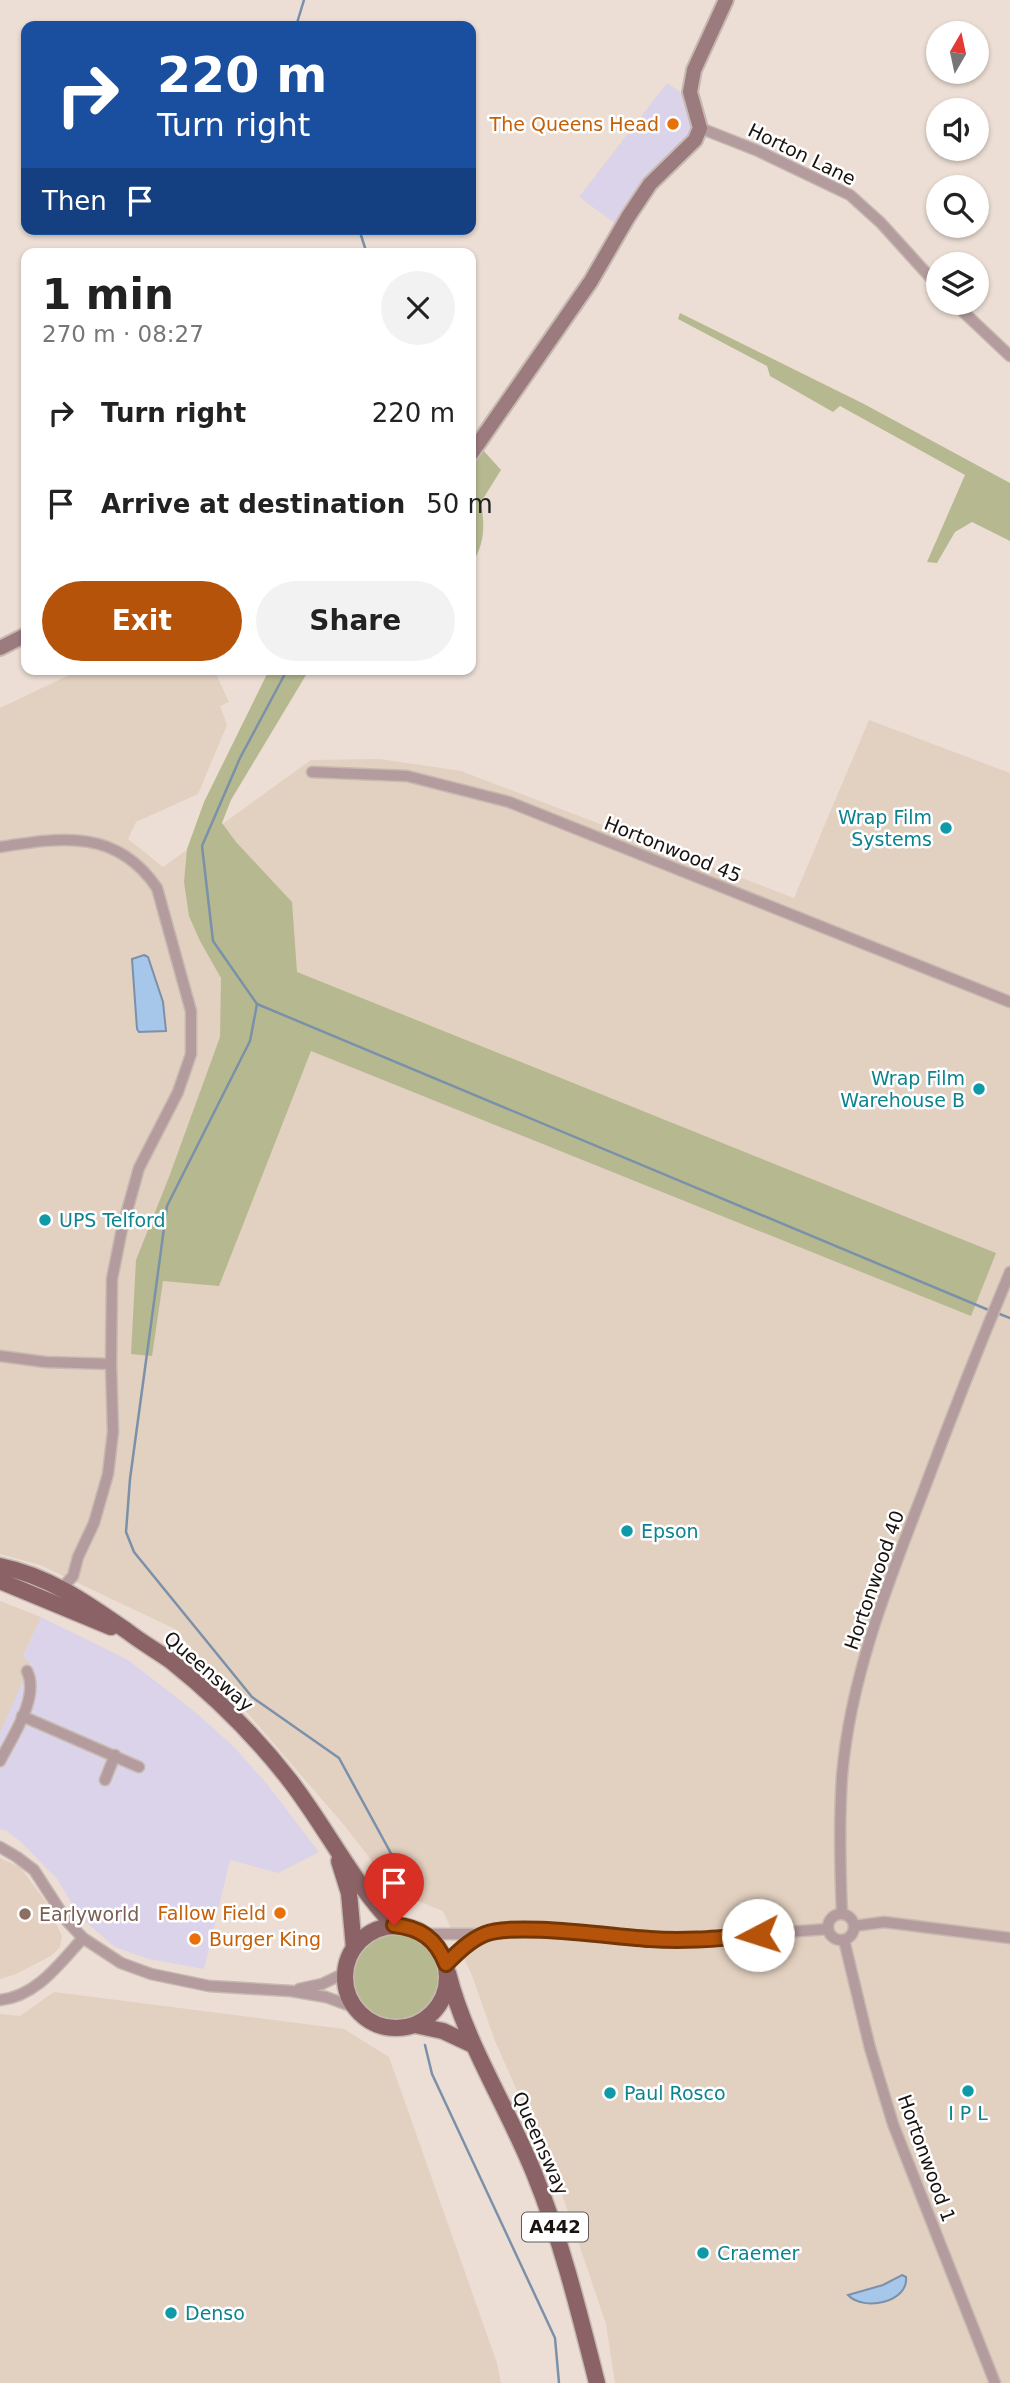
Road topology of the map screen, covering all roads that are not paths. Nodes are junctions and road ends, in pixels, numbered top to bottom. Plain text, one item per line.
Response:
1 (726, 0) edge
2 (700, 128) junction
3 (926, 273) edge
4 (967, 315) edge
5 (1010, 356) edge
6 (476, 447) edge
7 (21, 638) edge
8 (0, 648) edge
9 (312, 772) dead end
10 (0, 847) edge
11 (1010, 1002) edge
12 (1010, 1272) edge
13 (0, 1356) edge
14 (111, 1364) junction
15 (0, 1566) edge
16 (0, 1581) edge
17 (62, 1588) junction
18 (55, 1604) junction
19 (131, 1634) junction
20 (27, 1671) dead end
21 (22, 1716) junction
22 (115, 1755) junction
23 (0, 1761) edge
24 (139, 1767) dead end
25 (105, 1780) dead end
26 (333, 1843) junction
27 (0, 1847) edge
28 (842, 1914) junction
29 (394, 1925) junction
30 (854, 1926) junction
31 (828, 1929) junction
32 (426, 1934) junction
33 (485, 1934) junction
34 (83, 1938) junction
35 (1010, 1938) edge
36 (844, 1940) junction
37 (354, 1948) junction
38 (447, 1968) junction
39 (345, 1973) junction
40 (291, 1991) junction
41 (0, 2000) edge
42 (356, 2008) junction
43 (415, 2025) junction
44 (473, 2045) junction
45 (597, 2383) edge
46 (995, 2383) edge

1 - 2 street
2 - 3 street, Horton Lane
2 - 6 street
4 - 5 street
7 - 8 street
9 - 11 street, Hortonwood 45
10 - 14 street
12 - 28 street, Hortonwood 40
13 - 14 street
14 - 17 street
15 - 17 main road, Queensway
16 - 18 main road, Queensway
17 - 18 main road
17 - 19 main road, Queensway
18 - 19 main road, Queensway
19 - 26 main road, Queensway
20 - 21 street
21 - 22 street
21 - 23 street
22 - 24 street
22 - 25 street
26 - 29 main road, Queensway
26 - 37 main road, Queensway
27 - 34 street
28 - 30 street
28 - 31 street
29 - 32 main road
29 - 37 main road
30 - 35 street
30 - 36 street
31 - 33 street
31 - 36 street
32 - 33 street
32 - 38 main road, A442
33 - 38 street
34 - 40 street
34 - 41 street
36 - 46 street, Hortonwood 1
37 - 39 main road
38 - 43 main road
38 - 44 main road, Queensway / A442
39 - 40 street
39 - 42 main road
40 - 42 street
42 - 43 main road
43 - 44 main road
44 - 45 main road, Queensway / A442

